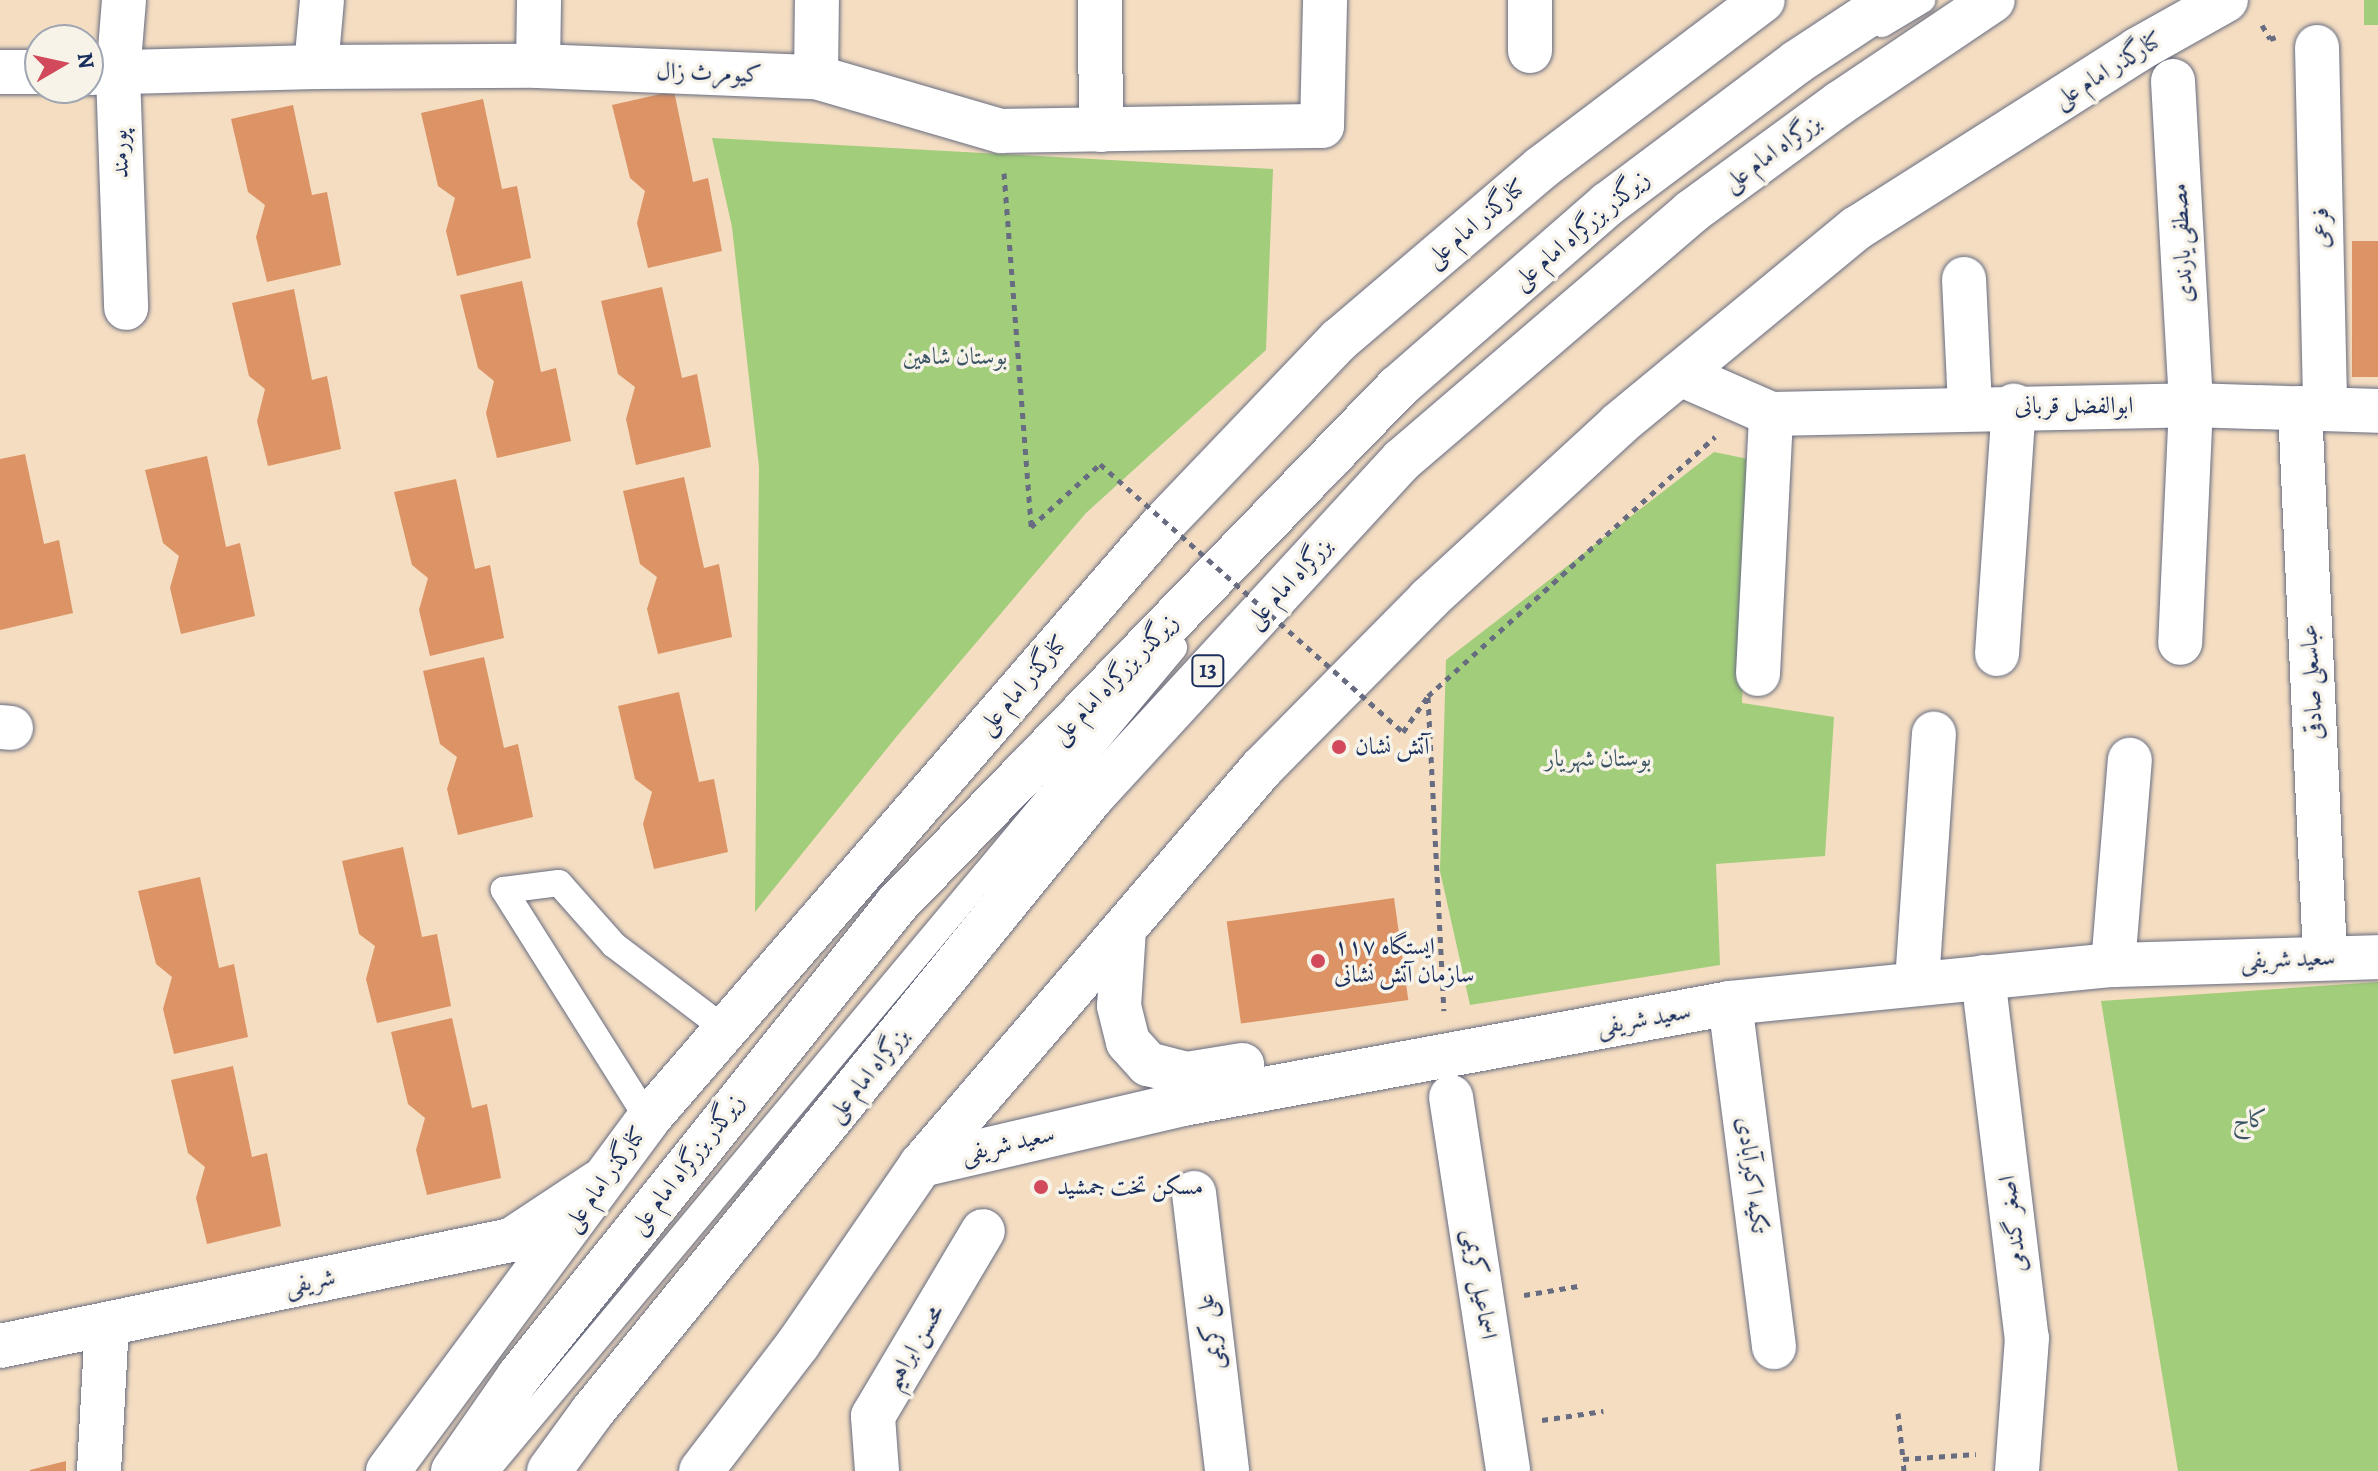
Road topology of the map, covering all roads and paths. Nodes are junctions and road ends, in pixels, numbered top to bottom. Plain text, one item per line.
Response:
1 (124, 0) edge
2 (322, 0) edge
3 (539, 0) edge
4 (817, 0) edge
5 (1100, 0) edge
6 (1325, 0) edge
7 (1530, 0) edge
8 (1763, 0) edge
9 (1891, 0) edge
10 (1922, 0) edge
11 (1993, 0) edge
12 (2226, 0) edge
13 (2317, 47) dead end
14 (1530, 51) dead end
15 (538, 66) junction
16 (316, 67) junction
17 (104, 70) edge
18 (0, 72) edge
19 (24, 72) edge
20 (104, 74) edge
21 (816, 77) junction
22 (2173, 81) dead end
23 (104, 84) edge
24 (1101, 130) junction
25 (1001, 131) junction
26 (1964, 279) dead end
27 (126, 308) dead end
28 (1680, 374) junction
29 (2191, 405) junction
30 (2014, 406) junction
31 (1970, 407) junction
32 (2312, 408) junction
33 (2378, 411) edge
34 (1771, 414) junction
35 (2180, 643) dead end
36 (1997, 654) dead end
37 (1758, 674) dead end
38 (1428, 696) junction
39 (1934, 734) dead end
40 (2130, 760) dead end
41 (1124, 929) junction
42 (2325, 957) junction
43 (2378, 957) edge
44 (2113, 965) junction
45 (1983, 977) junction
46 (1917, 982) junction
47 (1730, 1003) junction
48 (726, 1030) junction
49 (1446, 1055) junction
50 (1451, 1097) dead end
51 (648, 1119) junction
52 (921, 1165) junction
53 (605, 1179) junction
54 (1194, 1193) dead end
55 (983, 1231) dead end
56 (1578, 1286) dead end
57 (1484, 1302) junction
58 (107, 1325) junction
59 (0, 1346) edge
60 (1774, 1347) dead end
61 (1603, 1411) dead end
62 (1898, 1413) dead end
63 (1502, 1427) junction
64 (1903, 1459) junction
65 (2017, 1461) edge
66 (99, 1471) edge
67 (388, 1471) edge
68 (453, 1471) edge
69 (486, 1471) edge
70 (549, 1471) edge
71 (701, 1471) edge
72 (877, 1471) edge
73 (1227, 1471) edge
74 (1508, 1471) edge
75 (1904, 1471) edge

1 - 17 main road, پورمند
2 - 16 main road
3 - 15 main road
4 - 21 main road
5 - 24 main road
6 - 24 main road, کیومرث زال
7 - 14 main road
8 - 48 main road, کنارگذر امام علی
9 - 68 main road, زیرگذر بزرگراه امام علی / 13
10 - 69 lane
11 - 70 main road, بزرگراه امام علی / 13
12 - 28 main road, کنارگذر امام علی
13 - 32 main road, فرعی
15 - 16 main road, کیومرث زال
15 - 21 main road, کیومرث زال
16 - 20 main road, کیومرث زال
18 - 19 main road
21 - 25 main road, کیومرث زال
22 - 29 main road, مصطفی یارندی
23 - 27 main road, پورمند
24 - 25 main road, کیومرث زال
25 - 38 path, bridge
26 - 31 main road
28 - 34 main road
28 - 41 main road, کنارگذر امام علی
29 - 30 main road, ابوالفضل قربانی
29 - 32 main road, ابوالفضل قربانی
29 - 35 main road, مصطفی یارندی
30 - 31 main road, ابوالفضل قربانی
30 - 36 main road
31 - 34 main road, ابوالفضل قربانی
32 - 33 main road, ابوالفضل قربانی
32 - 42 main road, عباسعلی صادقی
34 - 37 main road
34 - 38 path
38 - 49 path
39 - 46 main road
40 - 44 main road
41 - 49 main road
41 - 52 main road, کنارگذر امام علی
42 - 43 main road, سعید شریفی
42 - 44 main road, سعید شریفی
44 - 45 main road, سعید شریفی
45 - 46 main road, سعید شریفی
45 - 65 main road, اصغر گندمی
46 - 47 main road, سعید شریفی
47 - 49 main road, سعید شریفی
47 - 60 main road, تکیه اکبرآبادی
48 - 51 main road, کنارگذر امام علی
48 - 51 lane
49 - 52 main road, سعید شریفی
50 - 57 main road, اسماعیل کریمی
51 - 53 main road, کنارگذر امام علی
52 - 71 main road, کنارگذر امام علی
53 - 58 main road, شریفی
53 - 67 main road, کنارگذر امام علی
54 - 73 main road, علی کریمی
55 - 72 main road, محسن ابراهیم
56 - 57 path
57 - 63 main road, اسماعیل کریمی
58 - 59 main road, شریفی
58 - 66 main road
61 - 63 path
62 - 64 path
63 - 74 main road, اسماعیل کریمی
64 - 65 path
64 - 75 path

